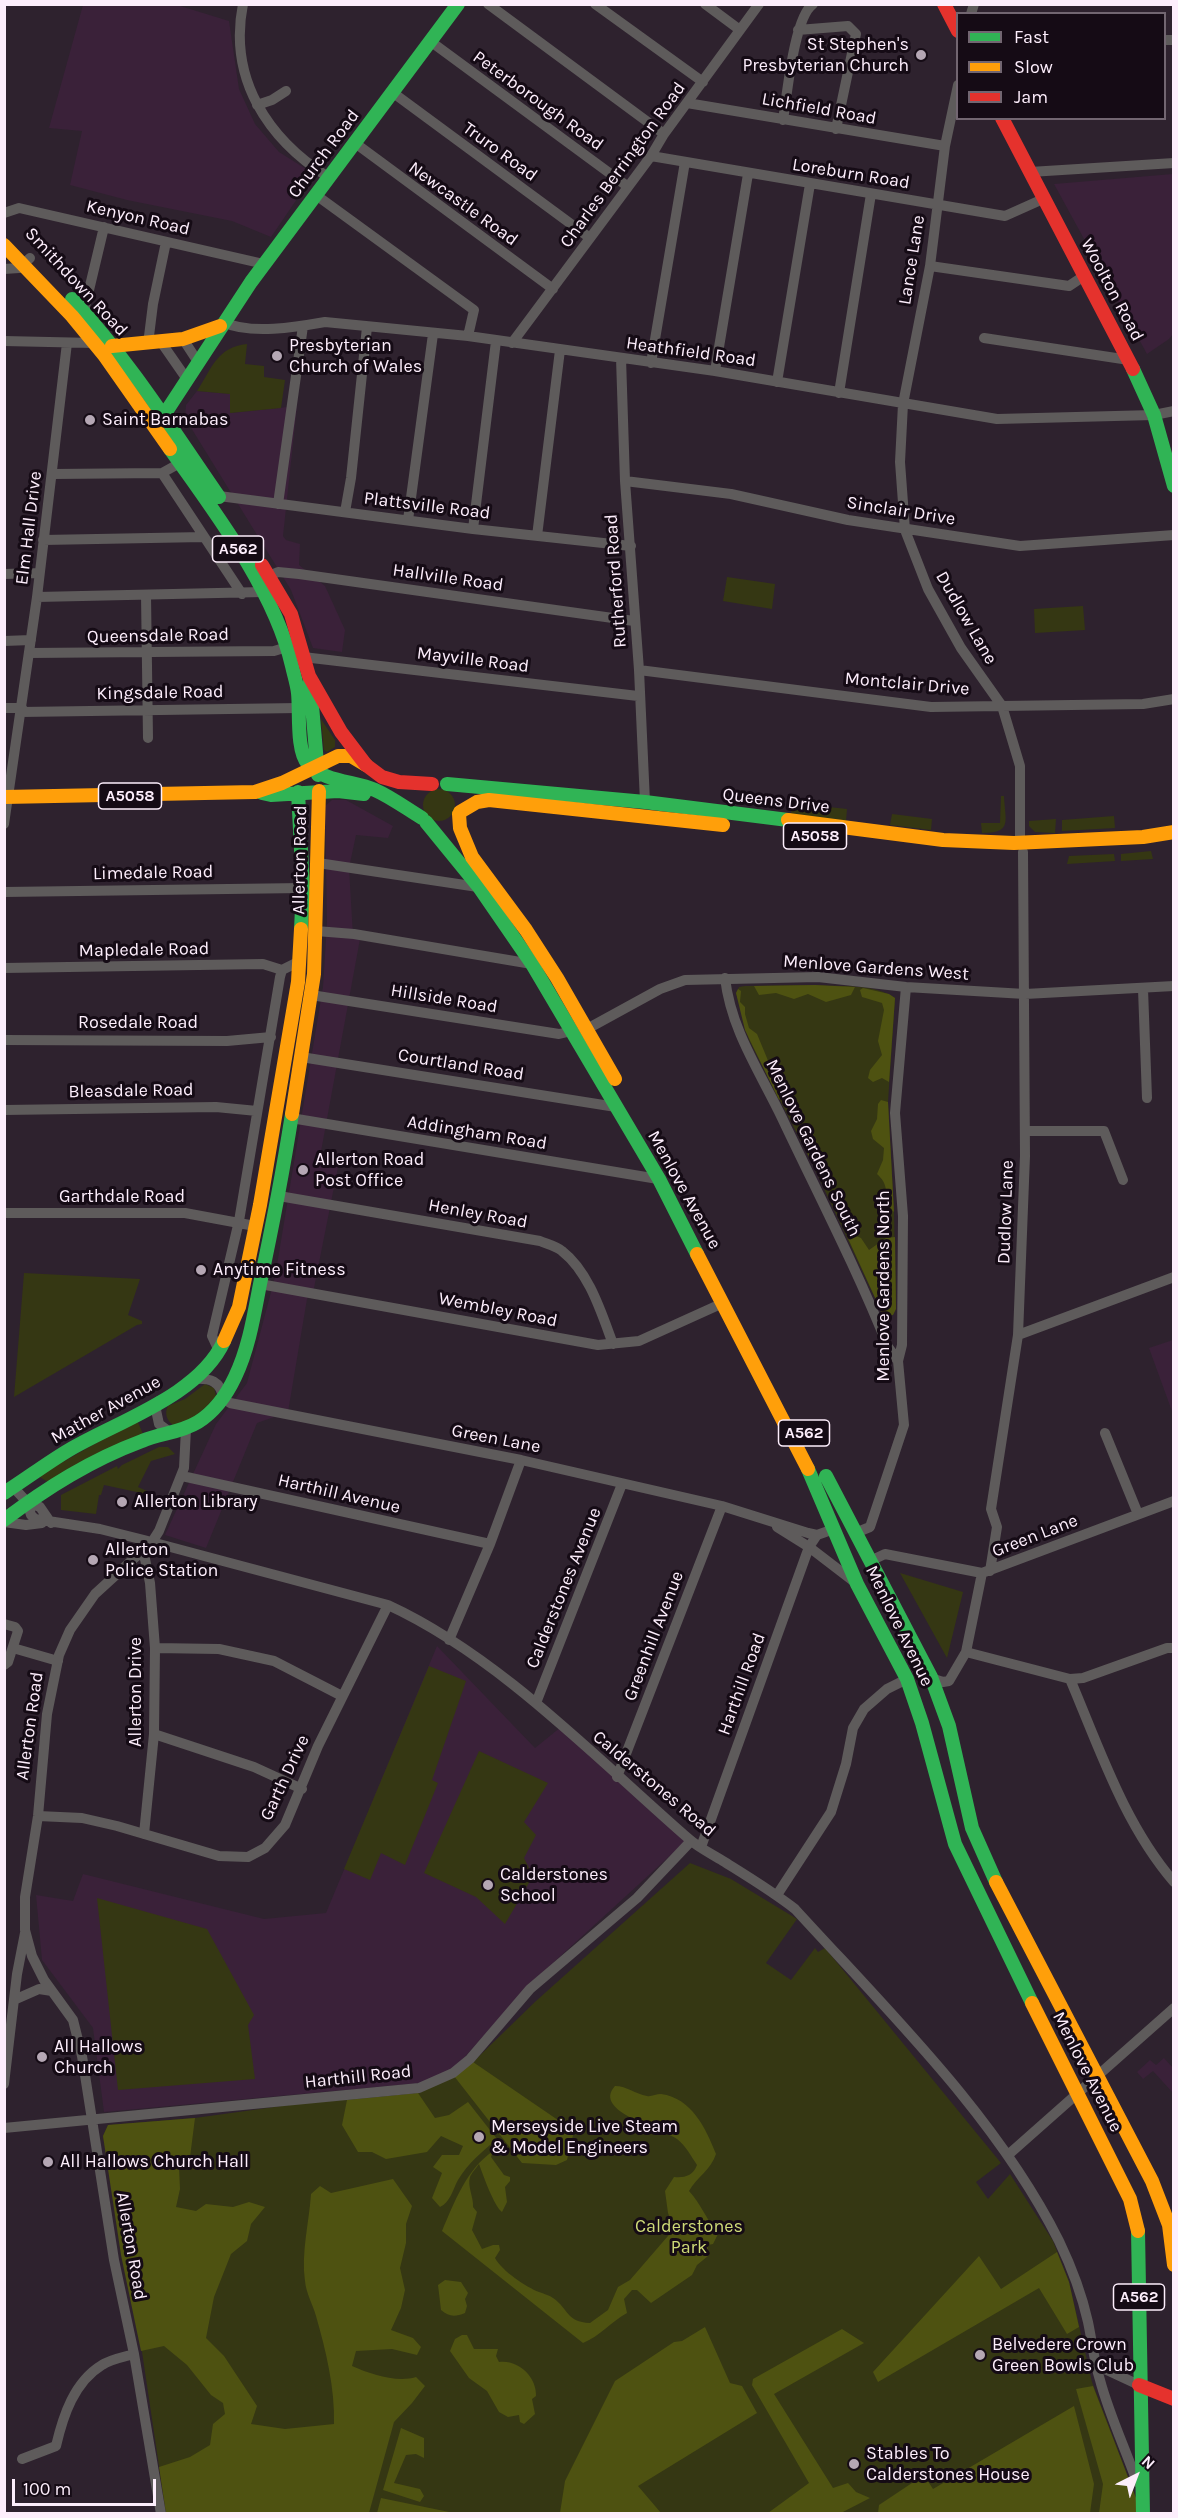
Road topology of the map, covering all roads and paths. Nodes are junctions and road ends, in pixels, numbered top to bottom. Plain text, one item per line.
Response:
1 (243, 4) edge
2 (458, 4) edge
3 (488, 4) edge
4 (595, 4) edge
5 (705, 4) edge
6 (759, 4) edge
7 (813, 4) edge
8 (944, 4) edge
9 (956, 28) edge
10 (740, 30) junction
11 (798, 30) junction
12 (430, 41) junction
13 (703, 82) junction
14 (956, 90) edge
15 (286, 91) dead end
16 (392, 92) junction
17 (687, 103) junction
18 (257, 105) junction
19 (783, 120) junction
20 (1003, 120) edge
21 (836, 129) junction
22 (664, 134) junction
23 (355, 143) junction
24 (945, 146) junction
25 (651, 156) junction
26 (685, 162) junction
27 (1173, 163) edge
28 (1030, 172) junction
29 (748, 174) junction
30 (328, 177) junction
31 (810, 184) junction
32 (627, 186) junction
33 (871, 194) junction
34 (316, 195) junction
35 (1043, 199) junction
36 (938, 205) junction
37 (4, 213) edge
38 (104, 227) junction
39 (4, 232) edge
40 (590, 238) junction
41 (166, 242) junction
42 (4, 245) edge
43 (27, 261) junction
44 (264, 264) junction
45 (930, 266) junction
46 (4, 269) edge
47 (1084, 276) junction
48 (553, 289) junction
49 (84, 311) junction
50 (222, 324) junction
51 (303, 326) junction
52 (367, 327) junction
53 (433, 334) junction
54 (468, 336) junction
55 (984, 338) dead end
56 (183, 339) junction
57 (4, 341) edge
58 (496, 341) junction
59 (68, 343) junction
60 (94, 343) junction
61 (154, 343) junction
62 (512, 344) junction
63 (120, 350) junction
64 (560, 350) junction
65 (621, 358) junction
66 (1129, 360) junction
67 (198, 362) junction
68 (651, 363) junction
69 (115, 371) junction
70 (715, 371) junction
71 (186, 378) junction
72 (777, 382) junction
73 (143, 386) joint
74 (839, 393) junction
75 (903, 404) junction
76 (1173, 410) edge
77 (164, 415) junction
78 (1154, 415) junction
79 (152, 424) junction
80 (180, 463) junction
81 (162, 473) junction
82 (52, 474) junction
83 (625, 481) junction
84 (1173, 486) edge
85 (219, 496) junction
86 (278, 504) junction
87 (345, 512) junction
88 (408, 520) junction
89 (473, 529) junction
90 (905, 530) junction
91 (1173, 535) edge
92 (537, 536) junction
93 (204, 537) junction
94 (43, 540) junction
95 (631, 546) junction
96 (39, 573) junction
97 (4, 574) edge
98 (263, 583) junction
99 (242, 594) junction
100 (146, 595) junction
101 (37, 597) junction
102 (634, 621) junction
103 (31, 640) junction
104 (4, 641) edge
105 (287, 647) junction
106 (29, 653) junction
107 (146, 653) junction
108 (303, 657) junction
109 (639, 670) junction
110 (309, 676) junction
111 (638, 696) junction
112 (1173, 699) edge
113 (1002, 706) junction
114 (4, 708) edge
115 (299, 708) junction
116 (147, 709) junction
117 (21, 710) junction
118 (148, 738) dead end
119 (366, 765) junction
120 (312, 769) junction
121 (432, 784) junction
122 (447, 784) junction
123 (308, 791) junction
124 (255, 792) junction
125 (271, 795) junction
126 (6, 797) edge
127 (390, 799) junction
128 (645, 802) junction
129 (460, 813) junction
130 (299, 815) junction
131 (424, 820) junction
132 (4, 824) edge
133 (1173, 832) edge
134 (1173, 843) edge
135 (1022, 847) junction
136 (318, 863) junction
137 (303, 872) junction
138 (478, 887) junction
139 (303, 888) junction
140 (4, 892) edge
141 (316, 931) junction
142 (300, 961) junction
143 (532, 964) junction
144 (4, 968) edge
145 (282, 970) junction
146 (725, 978) junction
147 (906, 987) junction
148 (1143, 989) junction
149 (1172, 989) edge
150 (1025, 994) junction
151 (310, 995) junction
152 (587, 1029) junction
153 (572, 1031) junction
154 (271, 1037) junction
155 (4, 1040) edge
156 (301, 1057) junction
157 (1147, 1098) dead end
158 (616, 1107) junction
159 (4, 1110) edge
160 (257, 1111) junction
161 (291, 1118) junction
162 (1025, 1131) junction
163 (659, 1179) junction
164 (1123, 1179) dead end
165 (279, 1196) junction
166 (4, 1213) edge
167 (239, 1221) junction
168 (255, 1226) junction
169 (1173, 1277) edge
170 (260, 1284) junction
171 (723, 1303) junction
172 (1017, 1335) junction
173 (613, 1344) junction
174 (219, 1351) junction
175 (898, 1361) junction
176 (194, 1379) junction
177 (223, 1398) junction
178 (159, 1401) junction
179 (186, 1429) junction
180 (171, 1433) junction
181 (1105, 1434) dead end
182 (521, 1460) junction
183 (182, 1476) junction
184 (622, 1484) junction
185 (9, 1490) edge
186 (1173, 1501) edge
187 (27, 1502) junction
188 (722, 1506) junction
189 (1137, 1514) junction
190 (761, 1517) junction
191 (4, 1521) edge
192 (51, 1522) junction
193 (834, 1529) junction
194 (855, 1533) junction
195 (817, 1534) junction
196 (152, 1542) junction
197 (490, 1544) junction
198 (808, 1547) junction
199 (141, 1552) junction
200 (870, 1561) junction
201 (986, 1572) junction
202 (881, 1582) junction
203 (859, 1588) junction
204 (388, 1605) junction
205 (4, 1624) edge
206 (449, 1640) junction
207 (14, 1648) junction
208 (154, 1648) junction
209 (1173, 1648) edge
210 (966, 1652) junction
211 (58, 1661) junction
212 (4, 1665) edge
213 (931, 1677) junction
214 (907, 1679) junction
215 (1070, 1679) junction
216 (342, 1696) junction
217 (536, 1703) junction
218 (154, 1734) junction
219 (617, 1777) junction
220 (302, 1789) junction
221 (38, 1816) junction
222 (144, 1834) junction
223 (691, 1841) junction
224 (701, 1847) junction
225 (1173, 1882) edge
226 (777, 1895) junction
227 (25, 1930) junction
228 (52, 1991) junction
229 (14, 2000) junction
230 (1173, 2008) edge
231 (1097, 2078) junction
232 (4, 2084) edge
233 (1078, 2093) junction
234 (91, 2120) junction
235 (4, 2128) edge
236 (1008, 2155) junction
237 (1171, 2225) edge
238 (1173, 2265) edge
239 (134, 2354) junction
240 (1096, 2365) junction
241 (1139, 2385) junction
242 (1173, 2399) edge
243 (22, 2458) dead end
244 (1142, 2493) junction
245 (161, 2514) edge
246 (1143, 2514) edge

1 - 18 street
2 - 12 main road, Church Road
3 - 22 street
4 - 13 street
5 - 10 street
6 - 10 street, Charles Berrington Road
7 - 11 street
8 - 9 main road
10 - 13 street, Charles Berrington Road
11 - 19 street
11 - 21 street
12 - 16 main road, Church Road
12 - 32 street, Peterborough Road
13 - 17 street, Charles Berrington Road
14 - 24 street, Lance Lane
15 - 18 street
16 - 23 main road, Church Road
16 - 40 street, Truro Road
17 - 19 street, Lichfield Road
17 - 22 street, Charles Berrington Road
18 - 30 street
19 - 21 street, Lichfield Road
20 - 28 main road, Woolton Road
21 - 24 street, Lichfield Road
22 - 25 street, Charles Berrington Road
23 - 30 main road, Church Road
23 - 48 street, Newcastle Road
24 - 36 street, Lance Lane
25 - 26 street, Loreburn Road
25 - 32 street, Charles Berrington Road
26 - 29 street, Loreburn Road
26 - 68 street
27 - 28 street
28 - 35 main road, Woolton Road
29 - 31 street, Loreburn Road
29 - 70 street
30 - 34 main road, Church Road
31 - 33 street, Loreburn Road
31 - 72 street
32 - 40 street, Charles Berrington Road
33 - 36 street, Loreburn Road
33 - 74 street
34 - 44 main road, Church Road
34 - 54 street
35 - 36 street, Loreburn Road
35 - 47 main road, Woolton Road
36 - 45 street, Lance Lane
37 - 38 street, Kenyon Road
38 - 41 street, Kenyon Road
38 - 49 street
39 - 43 main road, Smithdown Road / A562
40 - 48 street, Charles Berrington Road
41 - 44 street, Kenyon Road
41 - 61 street
42 - 43 main road, Smithdown Road / A562
43 - 46 street
43 - 49 main road, Smithdown Road / A562
43 - 60 main road, Smithdown Road / A562
44 - 50 main road, Church Road
45 - 47 street
45 - 75 street, Lance Lane
47 - 66 main road, Woolton Road
48 - 62 street, Charles Berrington Road
49 - 63 main road, Smithdown Road / A562
50 - 51 street, Heathfield Road
50 - 56 main road
50 - 67 main road, Church Road
51 - 52 street, Heathfield Road
51 - 86 street
52 - 53 street, Heathfield Road
52 - 87 street
53 - 54 street, Heathfield Road
53 - 88 street
54 - 58 street, Heathfield Road
55 - 66 street
56 - 61 main road
56 - 67 street
57 - 59 street
58 - 62 street, Heathfield Road
58 - 89 street
59 - 60 street
59 - 82 street, Elm Hall Drive
60 - 63 street
60 - 69 main road, Smithdown Road / A562
61 - 63 main road
61 - 71 street
62 - 64 street, Heathfield Road
63 - 69 main road
63 - 73 main road, Smithdown Road / A562
64 - 65 street, Heathfield Road
64 - 92 street
65 - 68 street, Heathfield Road
65 - 83 street, Rutherford Road
66 - 78 main road, Woolton Road
67 - 71 main road, Church Road
68 - 70 street, Heathfield Road
69 - 79 main road, Allerton Road / A562
70 - 72 street, Heathfield Road
71 - 77 main road, Church Road
72 - 74 street, Heathfield Road
73 - 77 main road, Allerton Road / A562
74 - 75 street, Heathfield Road
75 - 78 street, Heathfield Road
75 - 90 street, Dudlow Lane
76 - 78 street, Heathfield Road
77 - 79 main road
77 - 85 main road, Allerton Road / A562
78 - 84 main road, Woolton Road
79 - 80 main road, Allerton Road / A562
80 - 81 street
80 - 98 main road, Allerton Road / A562
81 - 82 street
81 - 93 street
82 - 94 street, Elm Hall Drive
83 - 90 street, Sinclair Drive
83 - 95 street, Rutherford Road
85 - 86 street, Plattsville Road
85 - 98 main road, Allerton Road / A562
86 - 87 street, Plattsville Road
87 - 88 street, Plattsville Road
88 - 89 street, Plattsville Road
89 - 92 street, Plattsville Road
90 - 91 street, Sinclair Drive
90 - 113 street, Dudlow Lane
92 - 95 street, Plattsville Road
93 - 94 street
93 - 99 street
94 - 96 street, Elm Hall Drive
95 - 102 street, Rutherford Road
96 - 97 street
96 - 101 street, Elm Hall Drive
98 - 99 street, Hallville Road
98 - 102 street, Hallville Road
98 - 105 main road, Allerton Road / A562
98 - 108 main road, Allerton Road / A562
99 - 100 street, Hallville Road
100 - 101 street, Hallville Road
100 - 107 street
101 - 103 street, Elm Hall Drive
102 - 109 street, Rutherford Road
103 - 104 street
103 - 106 street, Elm Hall Drive
105 - 107 street, Queensdale Road
105 - 115 main road, Allerton Road / A562
106 - 107 street, Queensdale Road
106 - 117 street, Elm Hall Drive
107 - 116 street
108 - 110 main road, Allerton Road / A562
108 - 111 street, Mayville Road
109 - 111 street, Rutherford Road
109 - 113 street, Montclair Drive
110 - 119 main road, A562
110 - 120 main road, Allerton Road
111 - 128 street, Rutherford Road
112 - 113 street, Montclair Drive
113 - 135 street, Dudlow Lane
114 - 117 street, Kingsdale Road
115 - 116 street, Kingsdale Road
115 - 120 main road, Allerton Road / A562
116 - 117 street, Kingsdale Road
116 - 118 street
117 - 126 street, Elm Hall Drive
119 - 120 main road, A5058
119 - 121 main road, A562
120 - 123 main road, Allerton Road
120 - 123 main road, Allerton Road
120 - 124 main road, A5058
120 - 127 main road, A562
121 - 122 main road, A562
121 - 131 main road
122 - 128 main road, Queens Drive / A5058
122 - 129 main road, A562
123 - 125 main road, A5058
123 - 127 main road, A5058
123 - 130 main road, Allerton Road
123 - 136 main road, Allerton Road
123 - 137 main road
124 - 125 main road, A5058
124 - 126 main road, A5058
125 - 130 main road
126 - 132 street, Elm Hall Drive
127 - 131 main road, A562
128 - 135 main road, Queens Drive / A5058
129 - 131 main road
129 - 135 main road, Queens Drive / A5058
129 - 152 main road, Menlove Avenue / A562
130 - 137 main road, Allerton Road
131 - 138 main road, Menlove Avenue / A562
133 - 135 main road, Queens Drive / A5058
134 - 135 main road, Queens Drive / A5058
135 - 150 street, Dudlow Lane
136 - 138 street
136 - 141 main road, Allerton Road
137 - 139 main road, Allerton Road
138 - 143 main road, Menlove Avenue / A562
139 - 140 street, Limedale Road
139 - 142 main road, Allerton Road
141 - 143 street
141 - 151 main road, Allerton Road
142 - 145 street
142 - 168 main road, Allerton Road
143 - 153 main road, Menlove Avenue / A562
144 - 145 street, Mapledale Road
145 - 154 street
146 - 147 street, Menlove Gardens West
146 - 152 street, Menlove Gardens West
146 - 175 street, Menlove Gardens South
147 - 150 street, Menlove Gardens West
147 - 175 street, Menlove Gardens North
148 - 149 street, Menlove Gardens West
148 - 150 street, Menlove Gardens West
148 - 157 street
150 - 162 street, Dudlow Lane
151 - 153 street, Hillside Road
151 - 156 main road, Allerton Road
152 - 194 main road, Menlove Avenue / A562
153 - 158 main road, Menlove Avenue / A562
154 - 155 street, Rosedale Road
154 - 160 street
156 - 158 street, Courtland Road
156 - 161 main road, Allerton Road
158 - 163 main road, Menlove Avenue / A562
159 - 160 street, Bleasdale Road
160 - 167 street
161 - 163 street, Addingham Road
161 - 165 main road, Allerton Road
162 - 164 street
162 - 172 street, Dudlow Lane
163 - 171 main road, Menlove Avenue / A562
165 - 170 main road, Allerton Road
165 - 173 street, Henley Road
166 - 167 street, Garthdale Road
167 - 168 street, Garthdale Road
167 - 174 street
168 - 174 main road, Allerton Road
169 - 172 street
170 - 173 street, Wembley Road
170 - 177 main road, Allerton Road
171 - 173 street, Wembley Road
171 - 193 main road, Menlove Avenue / A562
172 - 201 street, Dudlow Lane
174 - 176 main road, Mather Avenue
175 - 194 street, Menlove Gardens North
176 - 177 street
176 - 178 main road, Mather Avenue
177 - 179 main road
177 - 182 street, Green Lane
178 - 180 street
178 - 185 main road, Mather Avenue
179 - 180 main road
179 - 183 street, Allerton Road
180 - 187 main road
181 - 189 street
182 - 184 street, Green Lane
182 - 197 street
183 - 196 street, Allerton Road
183 - 197 street, Harthill Avenue
184 - 188 street, Green Lane
184 - 217 street, Calderstones Avenue
185 - 187 street
186 - 189 street, Green Lane
187 - 191 main road
187 - 192 street
188 - 190 street, Green Lane
188 - 219 street, Greenhill Avenue
189 - 201 street, Green Lane
190 - 195 street, Green Lane
190 - 198 street, Green Lane
191 - 192 street, Calderstones Road
192 - 196 street, Calderstones Road
193 - 194 main road
193 - 195 street
193 - 203 main road, Menlove Avenue / A562
194 - 200 main road, Menlove Avenue / A562
195 - 198 street, Harthill Road
196 - 199 street, Allerton Road
196 - 204 street, Calderstones Road
197 - 206 street
198 - 203 street, Green Lane
198 - 224 street, Harthill Road
199 - 208 street, Allerton Drive
199 - 211 street, Allerton Road
200 - 201 street, Green Lane
200 - 202 main road, Menlove Avenue / A562
201 - 210 street, Dudlow Lane
202 - 203 main road
202 - 213 main road, Menlove Avenue / A562
203 - 214 main road, Menlove Avenue / A562
204 - 206 street, Calderstones Road
204 - 216 street, Garth Drive
205 - 207 street
206 - 217 street, Calderstones Road
207 - 211 street
207 - 212 street
208 - 216 street
208 - 218 street, Allerton Drive
209 - 215 street
210 - 213 street, Dudlow Lane
210 - 215 street
211 - 221 street, Allerton Road
213 - 231 main road, Menlove Avenue / A562
214 - 226 street
214 - 233 main road, Menlove Avenue / A562
215 - 225 street
216 - 220 street, Garth Drive
217 - 219 street, Calderstones Road
218 - 220 street
218 - 222 street, Allerton Drive
219 - 223 street, Calderstones Road
220 - 222 street, Garth Drive
221 - 222 street, Garth Drive
221 - 227 street, Allerton Road
223 - 224 street, Calderstones Road
223 - 234 street, Harthill Road
224 - 226 street, Calderstones Road
226 - 236 street, Calderstones Road
227 - 228 street, Allerton Road
227 - 229 street
228 - 229 street
228 - 234 street, Allerton Road
229 - 232 street
230 - 231 street
231 - 233 street
231 - 237 main road, Menlove Avenue / A562
233 - 236 street
233 - 241 main road, Menlove Avenue / A562
234 - 235 street, Harthill Road
234 - 239 street, Allerton Road
236 - 240 street, Calderstones Road
237 - 238 main road, Menlove Avenue / A562
239 - 243 street
239 - 245 street, Allerton Road
240 - 241 street
240 - 244 street, Calderstones Road
241 - 242 main road
241 - 244 main road, Menlove Avenue / A562
244 - 246 main road, Menlove Avenue / A562

